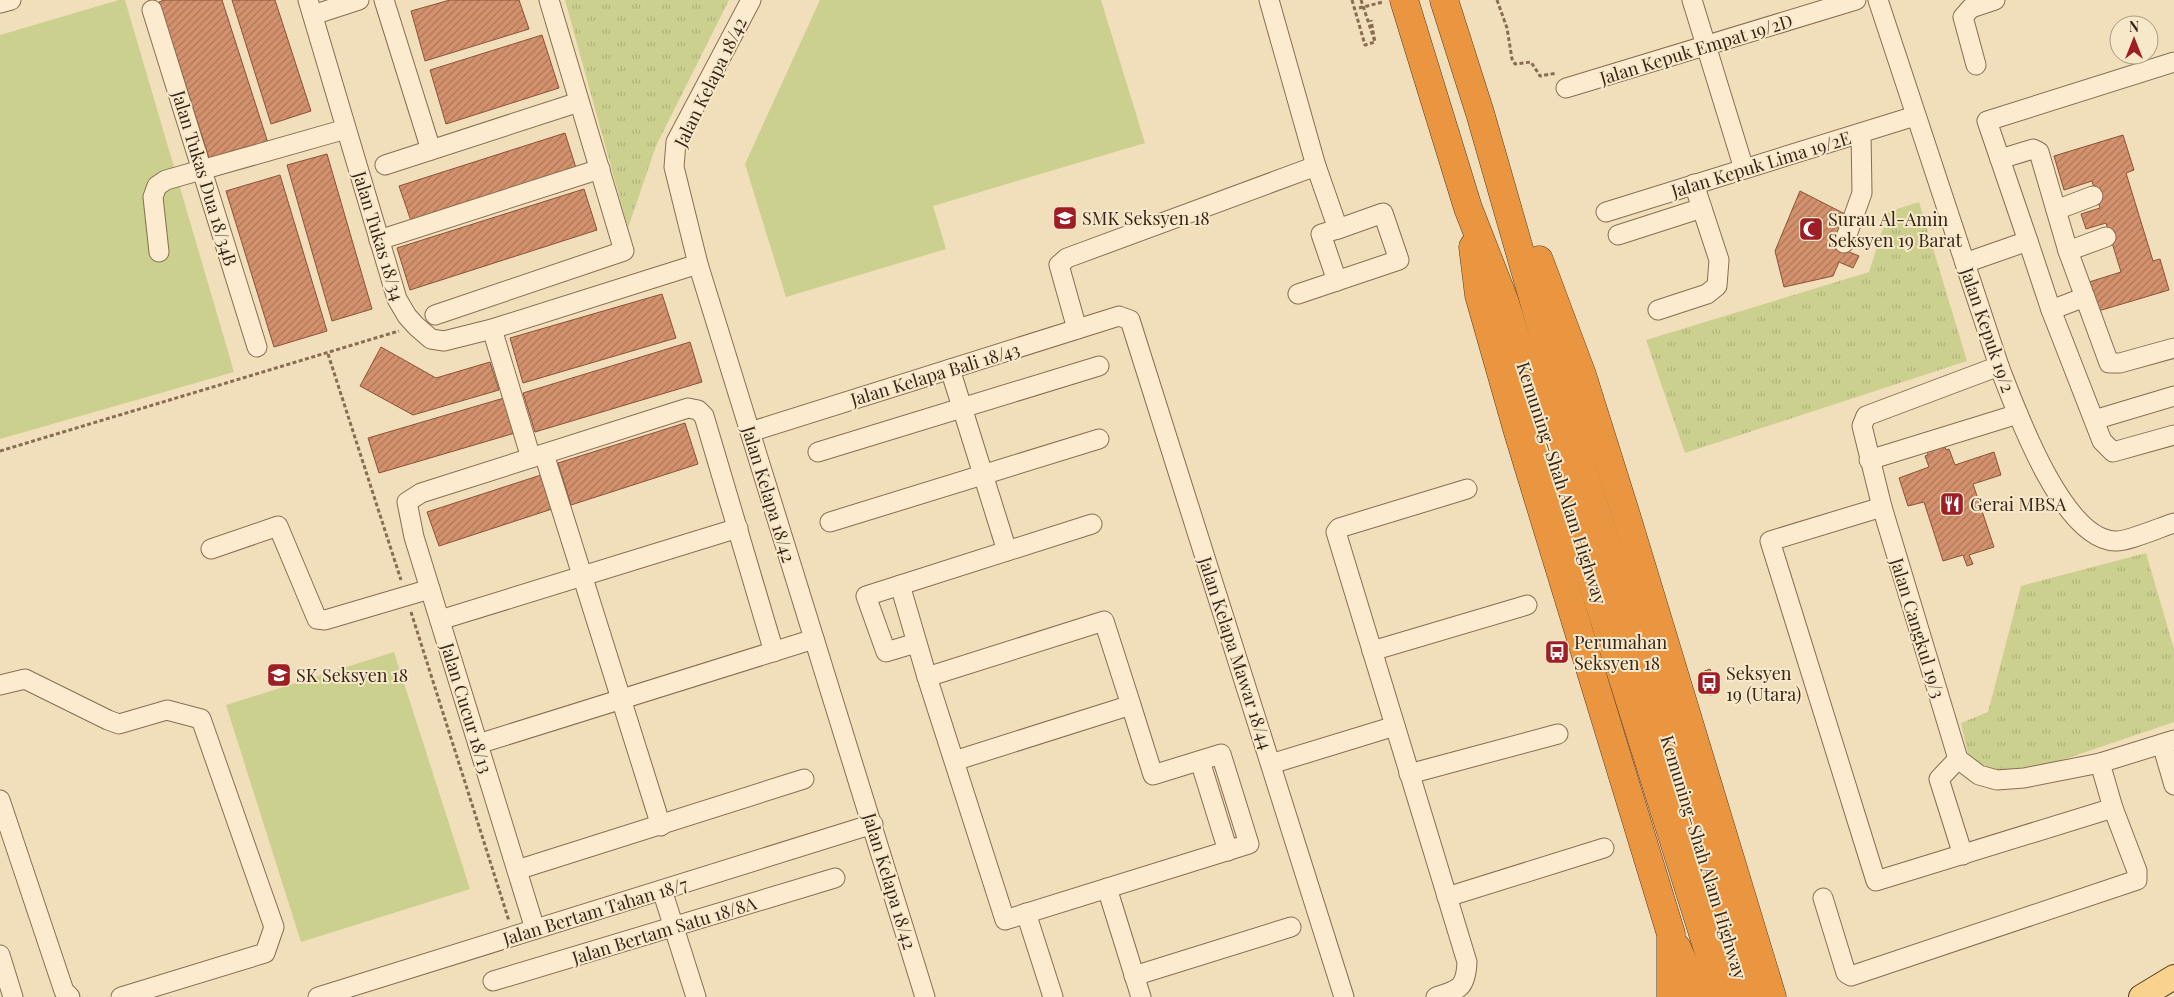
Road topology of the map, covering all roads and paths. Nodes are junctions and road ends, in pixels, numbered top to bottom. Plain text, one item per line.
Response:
1 (11, 0) edge
2 (359, 0) edge
3 (384, 0) edge
4 (549, 0) edge
5 (750, 0) edge
6 (1269, 0) edge
7 (1352, 0) edge
8 (1361, 0) edge
9 (1383, 0) edge
10 (1388, 0) edge
11 (1404, 0) edge
12 (1444, 0) edge
13 (1497, 0) edge
14 (1692, 0) edge
15 (1856, 0) edge
16 (1878, 0) edge
17 (1995, 0) edge
18 (0, 3) edge
19 (310, 7) edge
20 (1362, 8) junction
21 (152, 10) dead end
22 (1371, 20) dead end
23 (1375, 42) junction
24 (1706, 46) junction
25 (2174, 62) edge
26 (1976, 65) dead end
27 (1566, 88) joint
28 (579, 102) junction
29 (1480, 113) junction
30 (1915, 116) junction
31 (346, 129) junction
32 (1860, 133) junction
33 (432, 150) junction
34 (2000, 159) junction
35 (385, 165) dead end
36 (1316, 166) junction
37 (600, 168) junction
38 (1744, 169) junction
39 (202, 170) junction
40 (1694, 184) junction
41 (2093, 196) dead end
42 (1468, 208) junction
43 (1702, 208) junction
44 (2056, 210) junction
45 (1606, 212) dead end
46 (1338, 229) junction
47 (1618, 235) dead end
48 (2106, 238) dead end
49 (379, 240) junction
50 (2028, 241) junction
51 (1844, 243) dead end
52 (2068, 251) junction
53 (159, 252) dead end
54 (1964, 263) junction
55 (698, 264) junction
56 (1337, 281) junction
57 (1298, 294) dead end
58 (2085, 297) junction
59 (1658, 310) dead end
60 (2050, 310) junction
61 (435, 315) dead end
62 (1119, 316) joint
63 (416, 326) junction
64 (492, 329) junction
65 (1078, 329) junction
66 (257, 347) dead end
67 (2174, 348) edge
68 (328, 354) junction
69 (1099, 366) dead end
70 (1999, 366) junction
71 (950, 369) junction
72 (2174, 396) edge
73 (962, 408) junction
74 (2018, 414) junction
75 (2094, 420) junction
76 (750, 432) junction
77 (2174, 435) edge
78 (1099, 439) dead end
79 (0, 451) edge
80 (818, 452) dead end
81 (538, 456) junction
82 (1869, 460) junction
83 (983, 475) junction
84 (1467, 489) dead end
85 (1882, 507) junction
86 (830, 522) dead end
87 (2174, 523) edge
88 (1092, 524) dead end
89 (738, 528) junction
90 (211, 549) dead end
91 (1007, 551) junction
92 (582, 576) junction
93 (900, 585) junction
94 (430, 589) junction
95 (406, 597) junction
96 (1526, 605) dead end
97 (440, 620) junction
98 (814, 639) junction
99 (916, 642) junction
100 (1372, 651) junction
101 (774, 652) junction
102 (927, 677) junction
103 (0, 685) edge
104 (621, 699) junction
105 (1131, 705) junction
106 (1394, 726) junction
107 (1558, 734) dead end
108 (2168, 742) edge
109 (478, 744) junction
110 (1958, 759) junction
111 (954, 761) junction
112 (1200, 761) junction
113 (2100, 763) junction
114 (1271, 764) junction
115 (1409, 774) junction
116 (804, 779) dead end
117 (2174, 785) edge
118 (0, 800) edge
119 (2114, 808) junction
120 (873, 824) junction
121 (661, 826) junction
122 (1604, 848) dead end
123 (1228, 850) junction
124 (1963, 855) junction
125 (1734, 864) junction
126 (517, 870) junction
127 (835, 878) dead end
128 (1107, 888) junction
129 (662, 890) junction
130 (1447, 897) junction
131 (1823, 898) dead end
132 (1026, 914) junction
133 (675, 927) junction
134 (1290, 927) dead end
135 (535, 930) junction
136 (1671, 934) junction
137 (514, 936) junction
138 (0, 955) edge
139 (1764, 968) junction
140 (1134, 976) junction
141 (2174, 976) edge
142 (493, 981) dead end
143 (177, 990) edge
144 (13, 997) edge
145 (70, 997) edge
146 (121, 997) edge
147 (318, 997) edge
148 (696, 997) edge
149 (925, 997) edge
150 (1053, 997) edge
151 (1141, 997) edge
152 (1344, 997) edge
153 (1436, 997) edge
154 (1671, 997) edge
155 (1698, 997) edge
156 (1722, 997) edge
157 (1747, 997) edge
158 (1765, 997) edge
159 (1772, 997) edge
160 (1786, 997) edge
161 (2141, 997) edge

1 - 18 street
2 - 19 street
3 - 33 street
4 - 28 street
5 - 55 street, Jalan Kelapa 18/42
6 - 36 street
7 - 23 path
8 - 20 path
9 - 20 path
10 - 20 path
11 - 42 highway, Kemuning–Shah Alam Highway
12 - 29 highway, Kemuning–Shah Alam Highway
13 - 27 path
14 - 24 street
15 - 24 street, Jalan Kepuk Empat 19/2D
16 - 30 street, Jalan Kepuk 19/2
17 - 26 street
19 - 31 street, Jalan Tukas 18/34
20 - 23 path
21 - 39 street, Jalan Tukas Dua 18/34B
22 - 23 path
24 - 27 street, Jalan Kepuk Empat 19/2D
24 - 38 street
25 - 34 street
28 - 33 street
28 - 37 street
29 - 125 highway
29 - 157 highway, Kemuning–Shah Alam Highway
30 - 32 street, Jalan Kepuk Lima 19/2E
30 - 54 street, Jalan Kepuk 19/2
31 - 39 street
31 - 49 street, Jalan Tukas 18/34
32 - 38 street, Jalan Kepuk Lima 19/2E
32 - 51 street
33 - 35 street
34 - 44 street
34 - 50 street
36 - 46 street
36 - 65 street
37 - 49 street
37 - 61 street
38 - 40 street, Jalan Kepuk Lima 19/2E
39 - 53 street
39 - 66 street, Jalan Tukas Dua 18/34B
40 - 43 street
40 - 45 street, Jalan Kepuk Lima 19/2E
41 - 44 street
42 - 136 highway
42 - 156 highway, Kemuning–Shah Alam Highway
43 - 47 street
43 - 59 street
44 - 52 street
46 - 56 street
46 - 56 street
48 - 52 street
49 - 63 street, Jalan Tukas 18/34
50 - 54 street
50 - 60 street
52 - 58 street
54 - 70 street, Jalan Kepuk 19/2
55 - 64 street, Jalan Tukas 18/34
55 - 76 street, Jalan Kelapa 18/42
56 - 57 street
58 - 60 street
58 - 67 street
60 - 75 street
62 - 65 street, Jalan Kelapa Bali 18/43
62 - 114 street, Jalan Kelapa Mawar 18/44
63 - 64 street, Jalan Tukas 18/34
63 - 68 path
64 - 81 street
65 - 71 street, Jalan Kelapa Bali 18/43
68 - 79 path
68 - 95 path
69 - 73 street
70 - 74 street, Jalan Kepuk 19/2
70 - 82 street, Jalan Cangkul 19/3
71 - 73 street
71 - 76 street, Jalan Kelapa Bali 18/43
72 - 75 street
73 - 80 street
73 - 83 street
74 - 82 street
74 - 87 street, Jalan Kepuk 19/2
75 - 77 street
76 - 98 street, Jalan Kelapa 18/42
78 - 83 street
81 - 89 street
81 - 92 street
81 - 94 street, Jalan Cucur 18/13
82 - 85 street, Jalan Cangkul 19/3
83 - 86 street
83 - 91 street
84 - 100 street
85 - 110 street, Jalan Cangkul 19/3
85 - 124 street
88 - 91 street
89 - 92 street
89 - 101 street
90 - 95 street
91 - 93 street
92 - 97 street
92 - 104 street
93 - 99 street
93 - 99 street
94 - 95 street
94 - 97 street, Jalan Cucur 18/13
95 - 137 path
96 - 100 street
97 - 109 street, Jalan Cucur 18/13
98 - 101 street
98 - 120 street, Jalan Kelapa 18/42
99 - 102 street
100 - 106 street
101 - 104 street
102 - 105 street
102 - 111 street
103 - 143 street
104 - 109 street
104 - 121 street
105 - 111 street
105 - 112 street
106 - 114 street
106 - 115 street
107 - 115 street
108 - 113 street
108 - 117 street
109 - 126 street, Jalan Cucur 18/13
110 - 113 street
110 - 124 street
111 - 132 street
112 - 123 street
112 - 123 street
113 - 119 street
114 - 152 street, Jalan Kelapa Mawar 18/44
115 - 130 street
116 - 121 street
118 - 145 street
119 - 124 street
119 - 131 street
120 - 129 street, Jalan Bertam Tahan 18/7
120 - 149 street, Jalan Kelapa 18/42
121 - 126 street
122 - 130 street
123 - 128 street
125 - 139 highway
125 - 160 highway
126 - 135 street, Jalan Cucur 18/13
127 - 133 street, Jalan Bertam Satu 18/8A
128 - 132 street
128 - 140 street
129 - 133 street
129 - 135 street, Jalan Bertam Tahan 18/7
130 - 153 street
132 - 150 street
133 - 142 street, Jalan Bertam Satu 18/8A
133 - 148 street
134 - 140 street
135 - 137 street, Jalan Bertam Tahan 18/7
136 - 154 highway
136 - 155 highway
137 - 147 street, Jalan Bertam Tahan 18/7
138 - 144 street
139 - 158 highway
139 - 159 highway
140 - 151 street
141 - 161 main road
143 - 146 street

